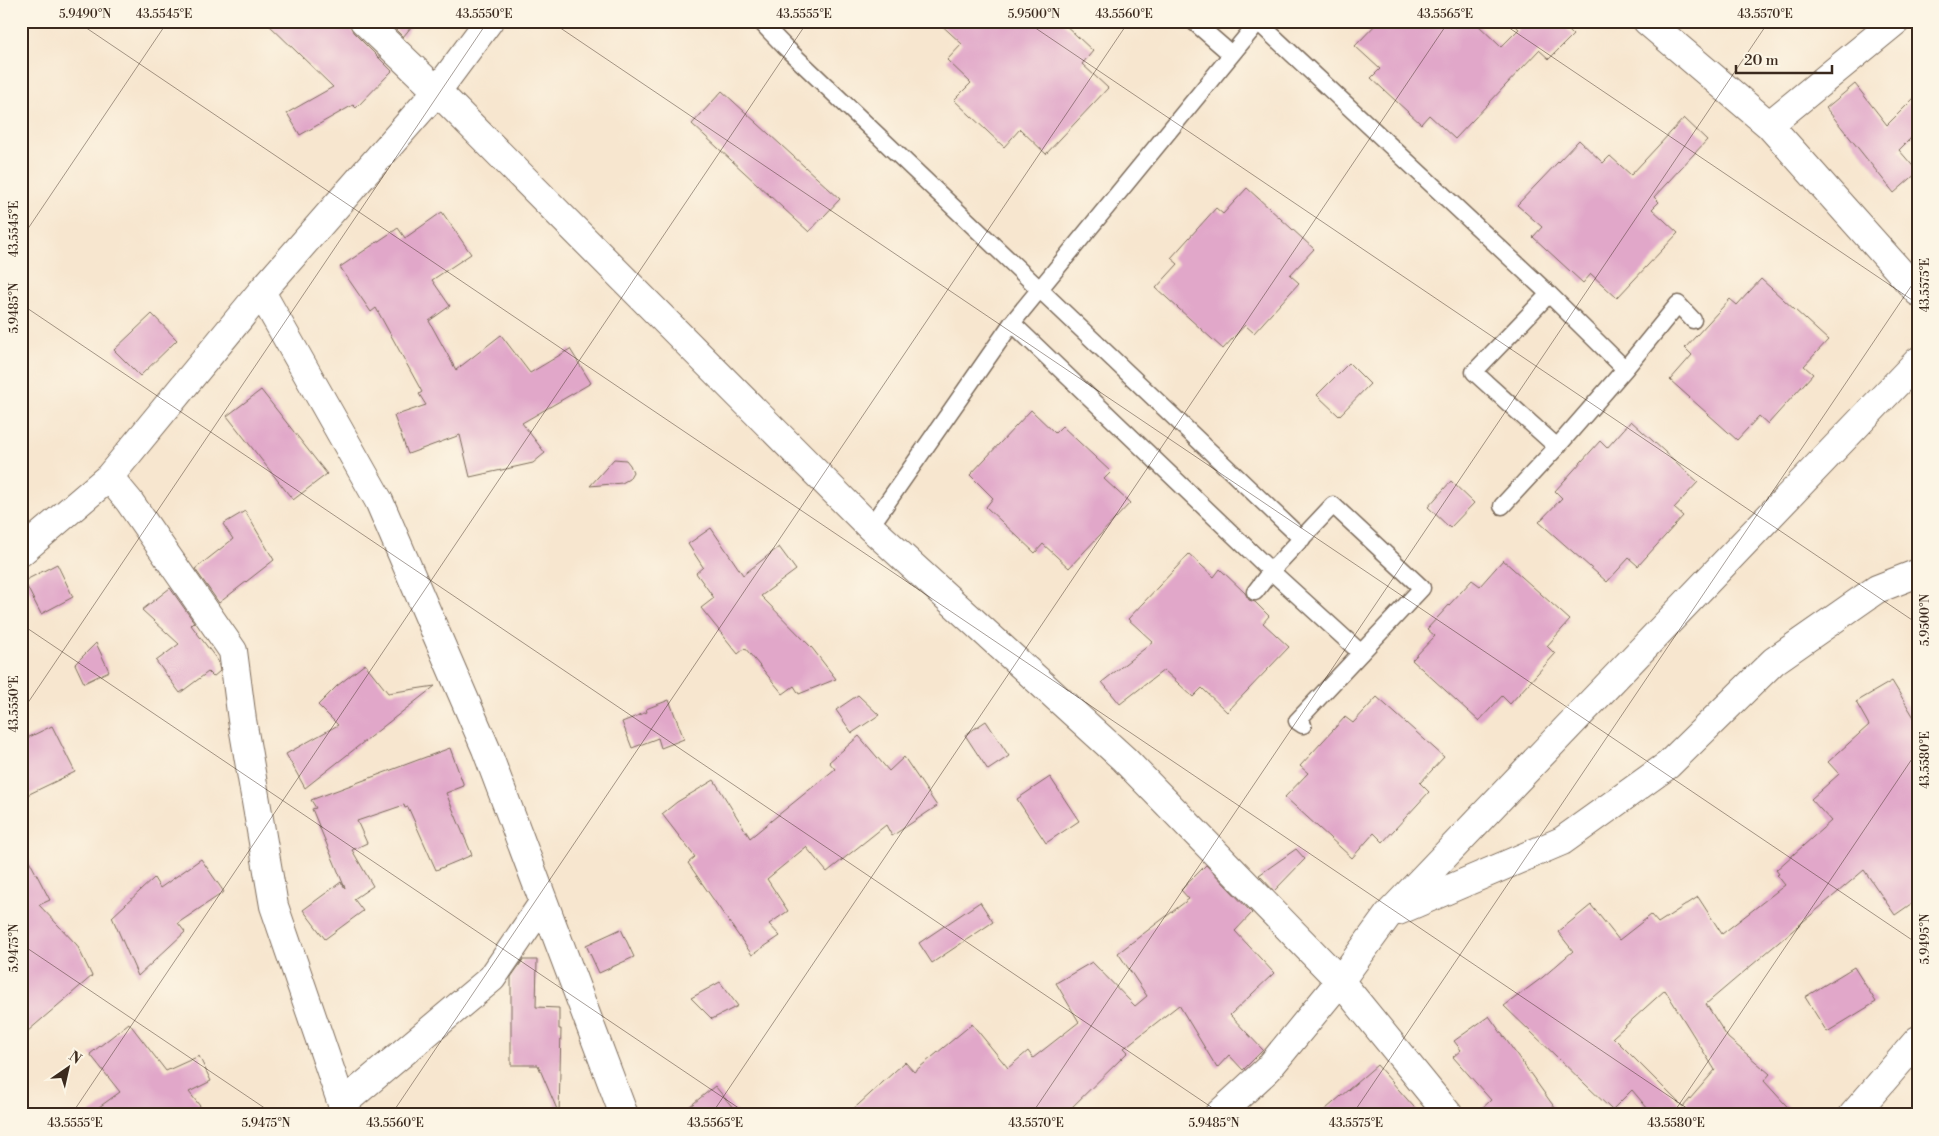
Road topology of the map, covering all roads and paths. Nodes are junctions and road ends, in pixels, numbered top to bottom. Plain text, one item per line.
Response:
1 (364, 21) edge
2 (489, 21) edge
3 (760, 21) edge
4 (1193, 21) edge
5 (1647, 21) edge
6 (1896, 21) edge
7 (1258, 22) edge
8 (1231, 54) junction
9 (437, 91) junction
10 (1769, 125) junction
11 (1039, 288) junction
12 (261, 292) junction
13 (1918, 292) edge
14 (1548, 294) junction
15 (1693, 320) dead end
16 (1012, 323) junction
17 (1918, 361) edge
18 (1625, 369) junction
19 (1557, 447) junction
20 (109, 478) junction
21 (1502, 506) dead end
22 (870, 527) junction
23 (1302, 539) junction
24 (21, 552) edge
25 (1272, 571) junction
26 (1918, 573) edge
27 (1254, 592) dead end
28 (1361, 653) junction
29 (1303, 725) dead end
30 (543, 903) junction
31 (1388, 915) junction
32 (1340, 981) junction
33 (1918, 1040) edge
34 (624, 1115) edge
35 (1218, 1115) edge
36 (1449, 1115) edge
37 (1853, 1115) edge

1 - 9 street
2 - 9 street
3 - 11 lane
4 - 8 lane
5 - 10 street
6 - 10 street
7 - 8 lane
7 - 14 lane
8 - 11 lane
9 - 12 street
9 - 22 street
10 - 13 street
11 - 16 lane
11 - 23 lane
12 - 20 street
12 - 30 street
14 - 18 lane
14 - 19 lane
15 - 18 lane
16 - 22 lane
16 - 25 lane
17 - 31 street
18 - 19 lane
19 - 21 lane
20 - 24 street
20 - 30 street
22 - 32 street
23 - 25 lane
23 - 28 lane
25 - 27 lane
25 - 28 lane
26 - 31 street
28 - 29 lane
30 - 34 street
31 - 32 street
32 - 35 street
32 - 36 street
33 - 37 street

